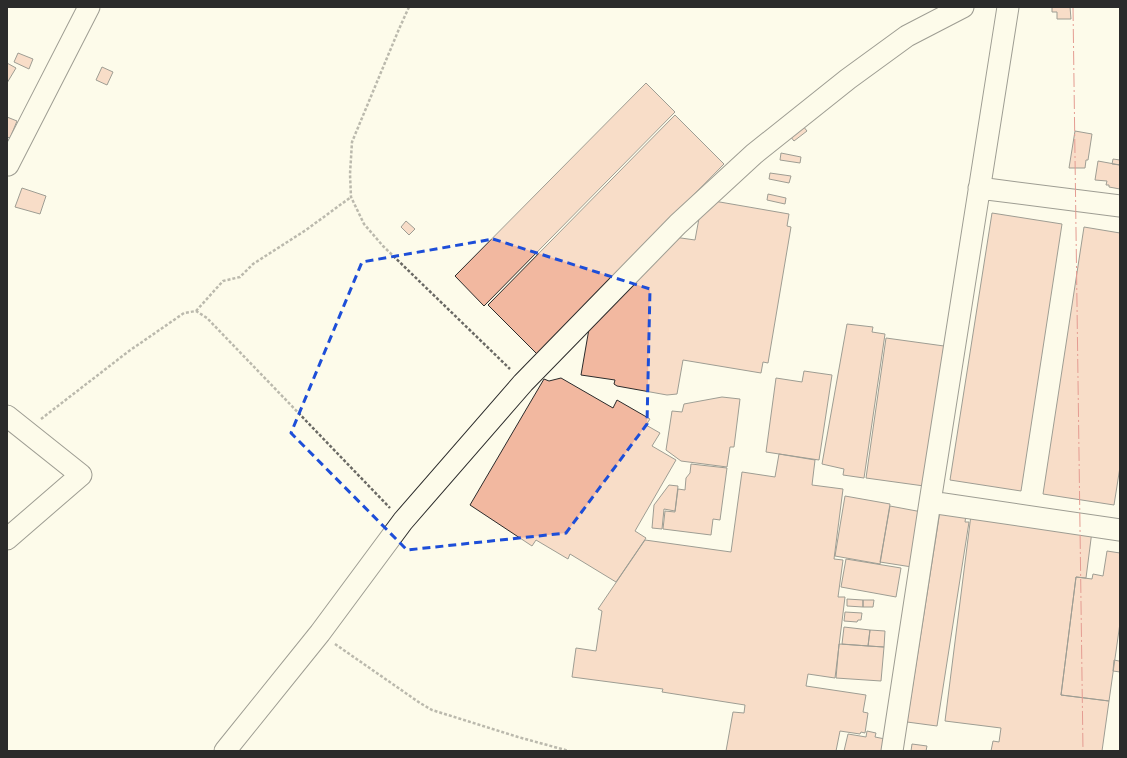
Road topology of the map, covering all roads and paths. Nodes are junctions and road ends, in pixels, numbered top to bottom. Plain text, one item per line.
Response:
1 (89, 7) edge
2 (409, 7) edge
3 (963, 7) edge
4 (1008, 7) edge
5 (8, 165) edge
6 (979, 188) junction
7 (351, 197) junction
8 (1120, 206) edge
9 (196, 311) junction
10 (523, 383) junction
11 (7, 416) edge
12 (26, 431) junction
13 (930, 502) junction
14 (403, 521) junction
15 (1120, 530) edge
16 (7, 538) edge
17 (320, 633) junction
18 (225, 751) edge
19 (568, 751) edge
20 (892, 751) edge

1 - 5 street
2 - 7 path
3 - 10 street
4 - 6 street
6 - 8 street
6 - 13 street
7 - 9 path
7 - 10 path
9 - 12 path
9 - 14 path
10 - 14 street
11 - 12 street
12 - 16 street
13 - 15 street
13 - 20 street
14 - 17 street
17 - 18 street
17 - 19 path

